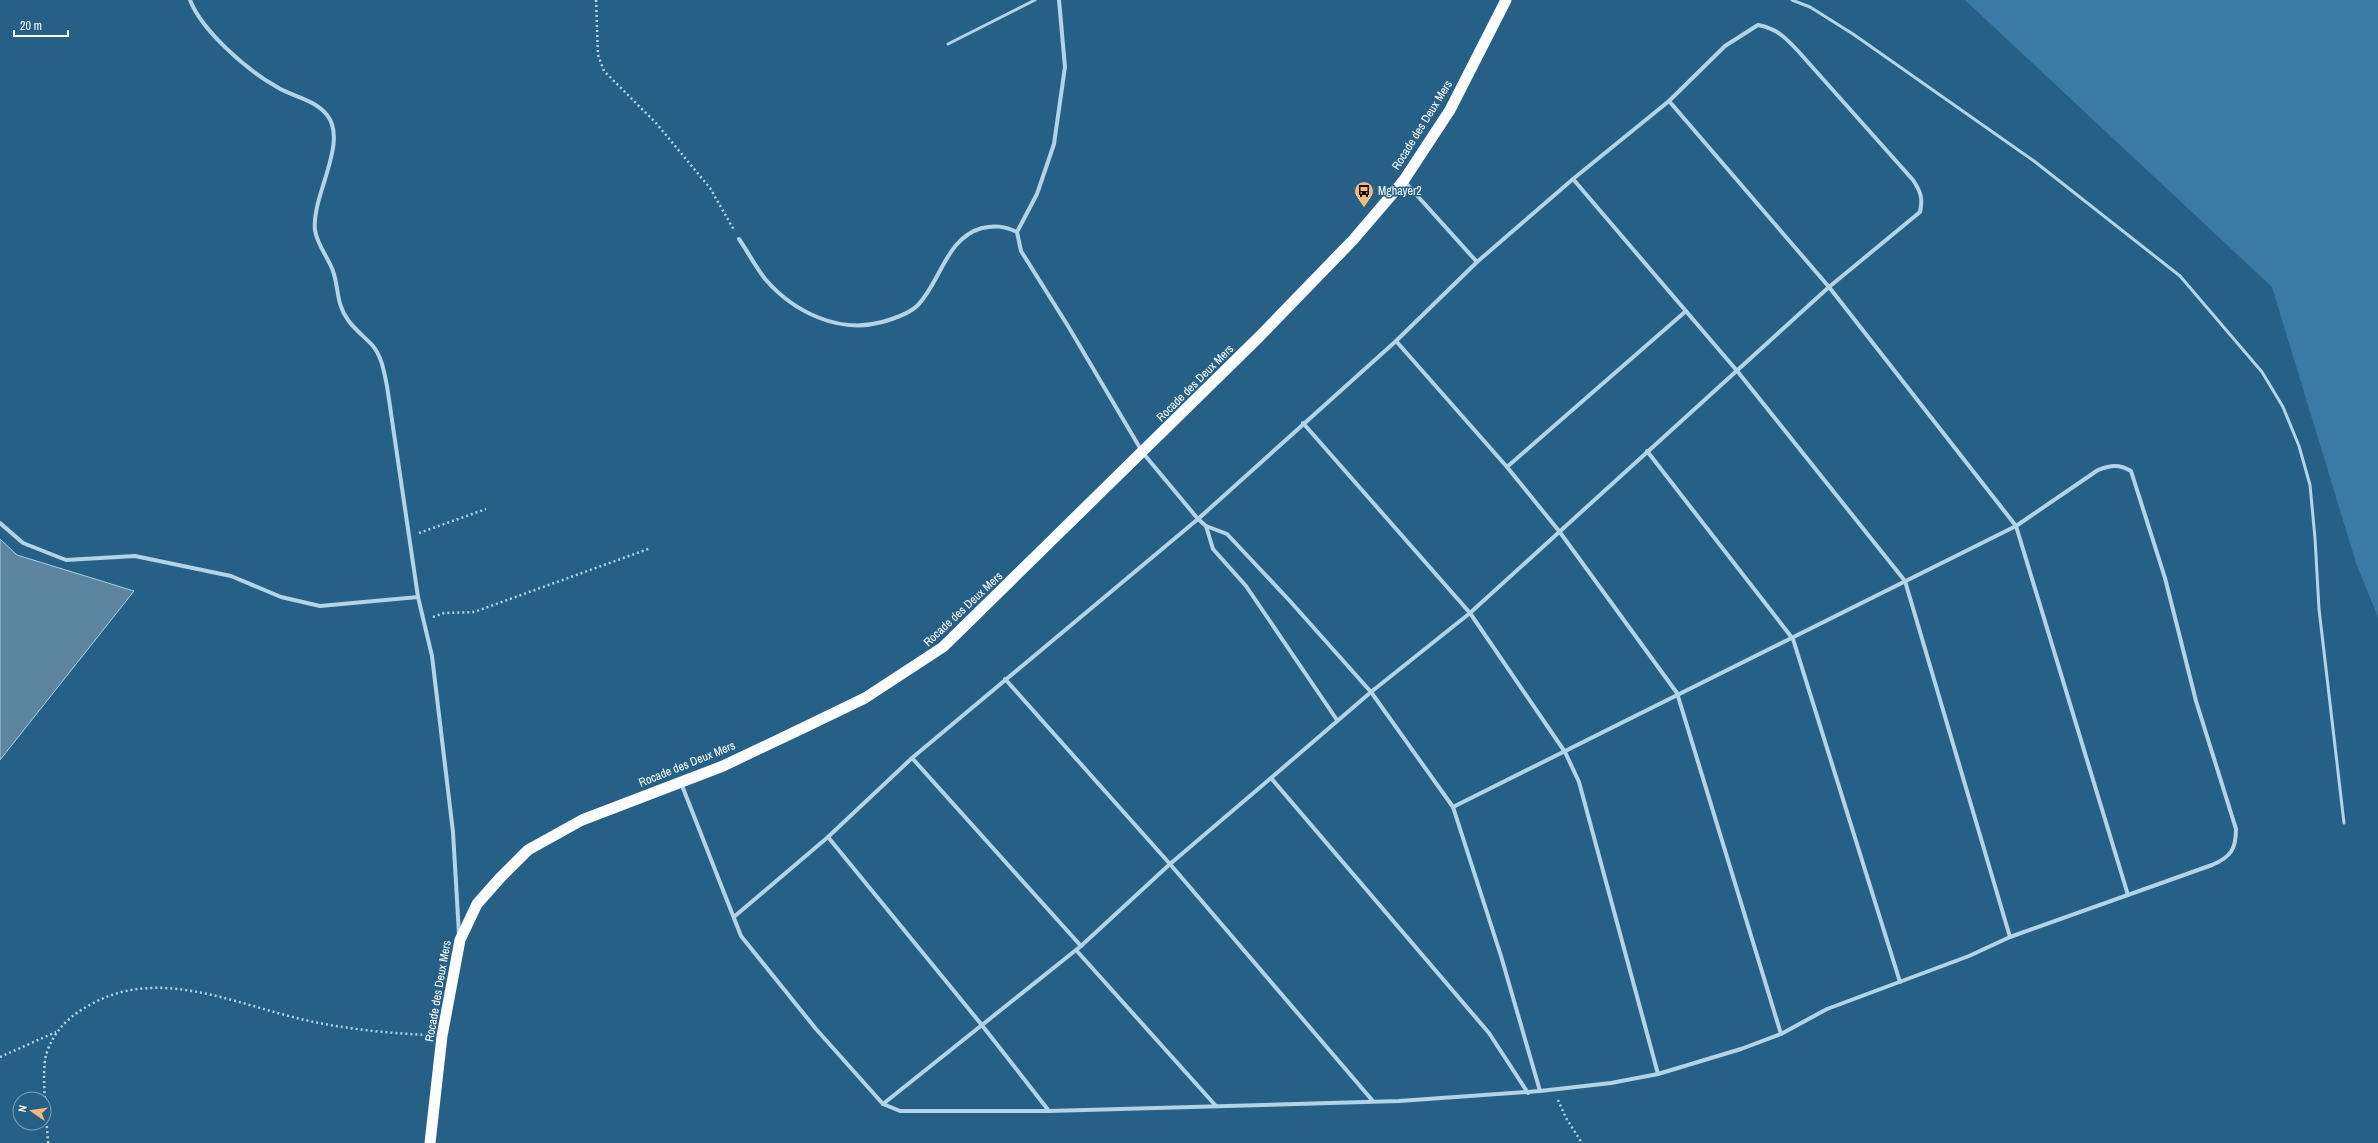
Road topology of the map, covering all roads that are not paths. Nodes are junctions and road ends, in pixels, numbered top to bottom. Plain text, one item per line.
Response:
1 (190, 0) edge
2 (1035, 0) edge
3 (1059, 0) edge
4 (1506, 0) edge
5 (1792, 0) edge
6 (948, 44) dead end
7 (1669, 101) junction
8 (1573, 179) junction
9 (1404, 180) junction
10 (1017, 232) junction
11 (740, 239) road end
12 (1477, 262) junction
13 (1829, 287) junction
14 (1686, 311) junction
15 (1396, 341) junction
16 (1738, 372) junction
17 (1303, 423) junction
18 (1647, 451) junction
19 (1143, 453) junction
20 (1507, 467) junction
21 (1198, 519) junction
22 (0, 523) edge
23 (1206, 526) junction
24 (2016, 526) junction
25 (1559, 531) junction
26 (1905, 581) junction
27 (418, 596) junction
28 (1470, 613) junction
29 (1793, 639) junction
30 (1005, 679) junction
31 (1371, 692) junction
32 (1678, 694) junction
33 (1337, 720) junction
34 (1565, 752) junction
35 (912, 758) junction
36 (1271, 778) junction
37 (680, 781) junction
38 (1453, 807) junction
39 (2344, 823) dead end
40 (828, 837) junction
41 (1170, 864) junction
42 (2128, 895) junction
43 (735, 916) junction
44 (2010, 937) junction
45 (460, 940) junction
46 (1081, 946) junction
47 (1076, 950) junction
48 (1900, 982) junction
49 (981, 1024) junction
50 (1781, 1034) junction
51 (1658, 1074) junction
52 (1540, 1091) junction
53 (1528, 1093) junction
54 (1372, 1100) junction
55 (884, 1104) junction
56 (1216, 1106) junction
57 (1049, 1111) junction
58 (430, 1143) edge

1 - 27 street
2 - 6 lane
3 - 10 street
4 - 9 highway, Rocade des Deux Mers
5 - 39 lane
7 - 8 street
7 - 13 street
7 - 13 street
8 - 12 street
8 - 14 street
9 - 12 street
9 - 19 highway, Rocade des Deux Mers
10 - 11 street
10 - 19 street
12 - 15 street
13 - 16 street
13 - 24 street
14 - 16 street
14 - 20 street
15 - 17 street
15 - 20 street
16 - 18 street
16 - 26 street
17 - 21 street
17 - 28 street
18 - 25 street
18 - 29 street
19 - 21 street
19 - 37 highway, Rocade des Deux Mers
20 - 25 street
21 - 23 street
21 - 30 street
22 - 27 street
23 - 31 street
23 - 33 street
24 - 26 street
24 - 42 street
24 - 42 street
25 - 28 street
25 - 32 street
26 - 29 street
26 - 44 street
27 - 45 street
28 - 31 street
28 - 34 street
29 - 32 street
29 - 48 street
30 - 35 street
30 - 41 street
31 - 33 street
31 - 38 street
32 - 34 street
32 - 50 street
33 - 36 street
34 - 38 street
34 - 51 street
35 - 40 street
35 - 46 street
36 - 41 street
36 - 53 street
37 - 43 street
37 - 45 highway, Rocade des Deux Mers
38 - 52 street
40 - 43 street
40 - 49 street
41 - 46 street
41 - 54 street
42 - 44 street
43 - 55 street
44 - 48 street
45 - 58 highway, Rocade des Deux Mers
46 - 47 street
47 - 49 street
47 - 56 street
48 - 50 street
49 - 55 street
49 - 57 street
50 - 51 street
51 - 52 street
52 - 53 street
53 - 54 street
54 - 56 street
55 - 57 street
56 - 57 street

